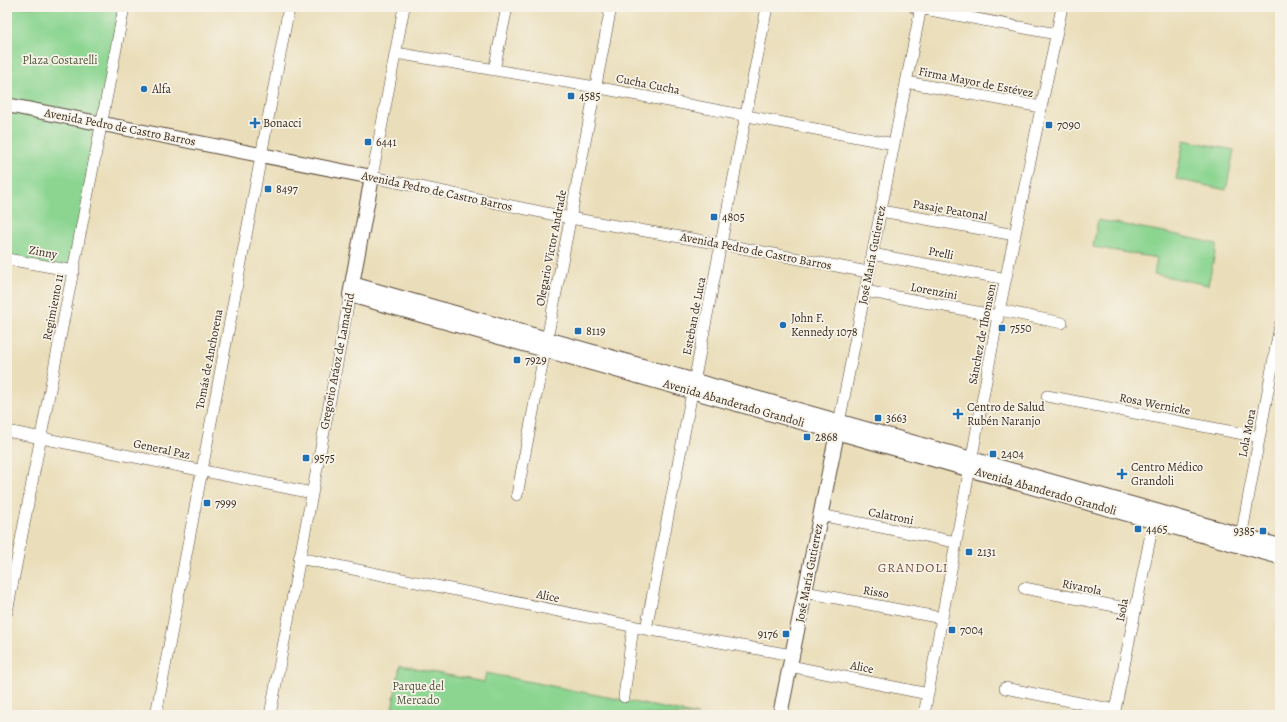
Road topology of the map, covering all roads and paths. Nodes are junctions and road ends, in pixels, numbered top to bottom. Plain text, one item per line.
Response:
1 (124, 7) edge
2 (289, 7) edge
3 (404, 7) edge
4 (507, 7) edge
5 (611, 7) edge
6 (767, 7) edge
7 (918, 7) edge
8 (1062, 7) edge
9 (1056, 34) junction
10 (396, 53) junction
11 (494, 70) junction
12 (906, 82) junction
13 (595, 87) junction
14 (7, 106) edge
15 (1041, 107) junction
16 (746, 116) junction
17 (102, 124) junction
18 (894, 144) junction
19 (260, 155) junction
20 (372, 177) junction
21 (881, 211) junction
22 (570, 218) junction
23 (1015, 235) junction
24 (721, 244) junction
25 (872, 254) junction
26 (7, 259) edge
27 (74, 270) junction
28 (868, 272) junction
29 (1006, 279) junction
30 (351, 290) junction
31 (865, 291) junction
32 (999, 313) junction
33 (1062, 323) dead end
34 (1280, 325) edge
35 (546, 344) junction
36 (694, 386) junction
37 (1046, 396) dead end
38 (838, 428) junction
39 (7, 431) edge
40 (41, 437) junction
41 (1259, 437) junction
42 (971, 464) junction
43 (201, 471) junction
44 (312, 493) junction
45 (517, 495) dead end
46 (820, 516) junction
47 (1155, 516) junction
48 (1240, 540) junction
49 (956, 542) junction
50 (1280, 546) edge
51 (1280, 557) edge
52 (299, 558) junction
53 (1024, 588) dead end
54 (805, 592) junction
55 (1135, 610) junction
56 (7, 612) edge
57 (942, 618) junction
58 (633, 626) junction
59 (646, 629) junction
60 (791, 661) junction
61 (1005, 688) dead end
62 (928, 694) junction
63 (624, 697) dead end
64 (1115, 713) edge
65 (156, 715) edge
66 (270, 715) edge
67 (780, 715) edge
68 (924, 715) edge

1 - 17 street, Regimiento 11
2 - 19 street, Tomás de Anchorena
3 - 10 street, Gregorio Aráoz de Lamadrid
4 - 11 street
5 - 13 street, Olegario Victor Andrade
6 - 16 street, Esteban de Luca
7 - 9 street
7 - 12 street, José María Gutierrez
8 - 9 street, Sánchez de Thomson
9 - 15 street, Sánchez de Thomson
10 - 11 street, Cucha Cucha
10 - 20 street, Gregorio Aráoz de Lamadrid
11 - 13 street, Cucha Cucha
12 - 15 street, Firma Mayor de Estévez
12 - 18 street, José María Gutierrez
13 - 16 street, Cucha Cucha
13 - 22 street, Olegario Victor Andrade
14 - 17 street, Avenida Pedro de Castro Barros
15 - 23 street, Sánchez de Thomson
16 - 18 street, Cucha Cucha
16 - 24 street, Esteban de Luca
17 - 19 street, Avenida Pedro de Castro Barros
17 - 27 street, Regimiento 11
18 - 21 street, José María Gutierrez
19 - 20 street, Avenida Pedro de Castro Barros
19 - 43 street, Tomás de Anchorena
20 - 22 street, Avenida Pedro de Castro Barros
20 - 30 street, Gregorio Aráoz de Lamadrid
21 - 23 street, Pasaje Peatonal
21 - 25 street, José María Gutierrez
22 - 24 street, Avenida Pedro de Castro Barros
22 - 35 street, Olegario Victor Andrade
23 - 29 street, Sánchez de Thomson
24 - 28 street, Avenida Pedro de Castro Barros
24 - 36 street, Esteban de Luca
25 - 28 street, José María Gutierrez
25 - 29 street, Prelli
26 - 27 street, Zinny
27 - 40 street, Regimiento 11
28 - 31 street, José María Gutierrez
29 - 32 street, Sánchez de Thomson
30 - 35 street, Avenida Abanderado Grandoli
30 - 44 street, Gregorio Aráoz de Lamadrid
31 - 32 street, Lorenzini
31 - 38 street, José María Gutierrez
32 - 33 street, Lorenzini
32 - 42 street, Sánchez de Thomson
34 - 41 street, Lola Mora
35 - 36 street, Avenida Abanderado Grandoli
35 - 45 street, Olegario Victor Andrade
36 - 38 street, Avenida Abanderado Grandoli
36 - 59 street, Esteban de Luca
37 - 41 street, Rosa Wernicke
38 - 42 street, Avenida Abanderado Grandoli
38 - 46 street, José María Gutierrez
39 - 40 street, General Paz
40 - 43 street, General Paz
40 - 56 street, Regimiento 11
41 - 48 street, Lola Mora
42 - 47 street, Avenida Abanderado Grandoli
42 - 49 street, Sánchez de Thomson
43 - 44 street, General Paz
43 - 65 street, Tomás de Anchorena
44 - 52 street, Gregorio Aráoz de Lamadrid
46 - 49 street, Calatroni
46 - 54 street, José María Gutierrez
47 - 48 street, Avenida Abanderado Grandoli
47 - 55 street, Isola
48 - 50 street, Avenida Abanderado Grandoli
48 - 51 street, Avenida Abanderado Grandoli
49 - 57 street, Sánchez de Thomson
52 - 58 street, Alice
52 - 66 street, Gregorio Aráoz de Lamadrid
53 - 55 street, Rivarola
54 - 57 street, Risso
54 - 60 street, José María Gutierrez
55 - 64 street, Isola
57 - 62 street, Sánchez de Thomson
58 - 59 street, Alice
58 - 63 street
59 - 60 street, Alice
60 - 62 street, Alice
60 - 67 street, José María Gutierrez
61 - 64 street
62 - 68 street, Sánchez de Thomson

